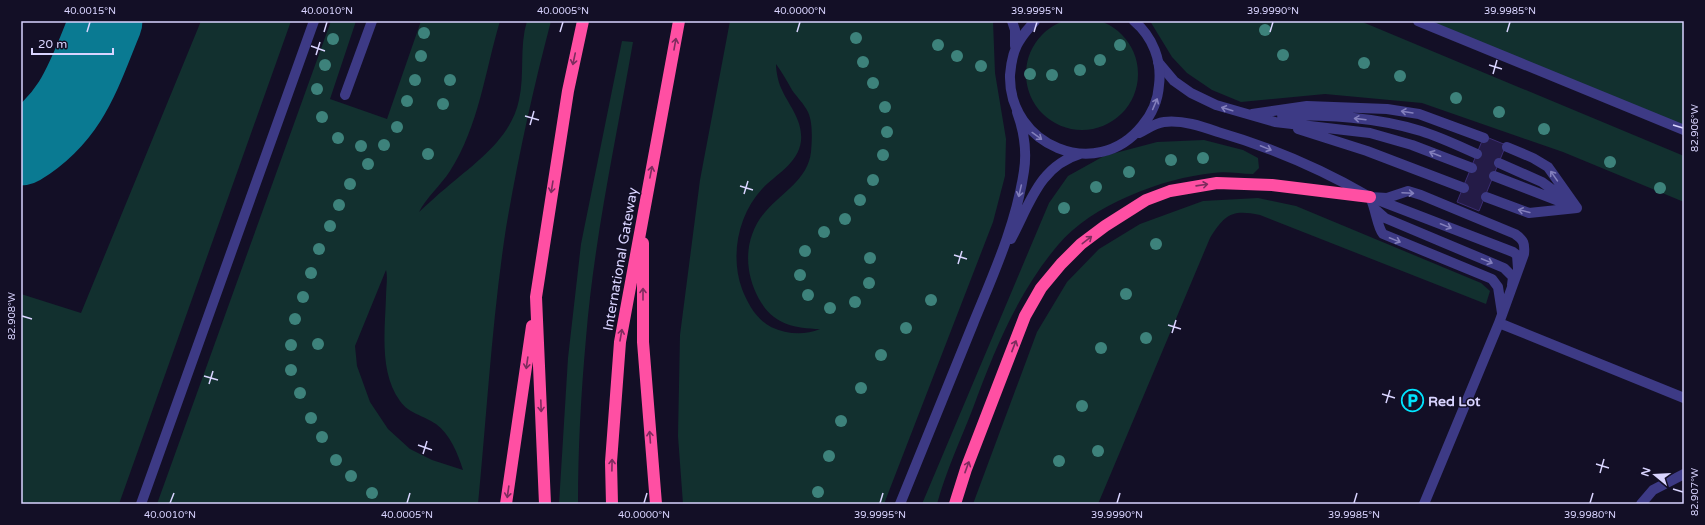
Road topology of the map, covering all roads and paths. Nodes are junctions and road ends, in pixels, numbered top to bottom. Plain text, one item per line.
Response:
1 (314, 21) edge
2 (372, 21) edge
3 (582, 21) edge
4 (679, 21) edge
5 (1012, 21) edge
6 (1035, 21) edge
7 (1134, 21) edge
8 (1418, 21) edge
9 (1014, 55) junction
10 (1158, 62) junction
11 (344, 95) dead end
12 (1017, 112) junction
13 (1246, 115) junction
14 (1684, 130) edge
15 (1135, 135) junction
16 (1484, 138) dead end
17 (1507, 147) dead end
18 (1083, 153) junction
19 (1477, 154) dead end
20 (1499, 163) dead end
21 (1472, 168) dead end
22 (1494, 176) dead end
23 (1464, 188) dead end
24 (1486, 197) dead end
25 (1370, 198) junction
26 (1577, 208) junction
27 (643, 210) junction
28 (1376, 210) junction
29 (1001, 256) junction
30 (1518, 272) junction
31 (1512, 290) junction
32 (536, 297) junction
33 (1500, 320) junction
34 (1684, 398) edge
35 (1684, 474) edge
36 (141, 504) edge
37 (506, 504) edge
38 (545, 504) edge
39 (612, 504) edge
40 (656, 504) edge
41 (900, 504) edge
42 (956, 504) edge
43 (1424, 504) edge
44 (1641, 504) edge

1 - 36 street
2 - 11 street
3 -> 32 highway
27 -> 4 highway, International Gateway
5 - 9 street
6 - 9 street
7 - 10 street
8 - 14 street
9 - 12 street
13 -> 10 street
15 -> 10 street
12 -> 18 street
12 -> 29 street
16 -> 13 street
19 -> 13 street
21 -> 13 street
13 - 23 street
15 - 18 street
15 -> 25 street
26 -> 17 street
18 - 29 street
20 - 26 street
22 - 26 street
26 -> 24 street
25 - 28 street
25 -> 30 street
25 -> 30 street
42 -> 25 highway
39 -> 27 highway, International Gateway
40 -> 27 highway
28 -> 31 street
28 -> 33 street
29 - 41 street
30 - 31 street
31 - 33 street
32 -> 37 highway
32 -> 38 highway
33 - 34 street
33 - 43 street
35 - 44 street

